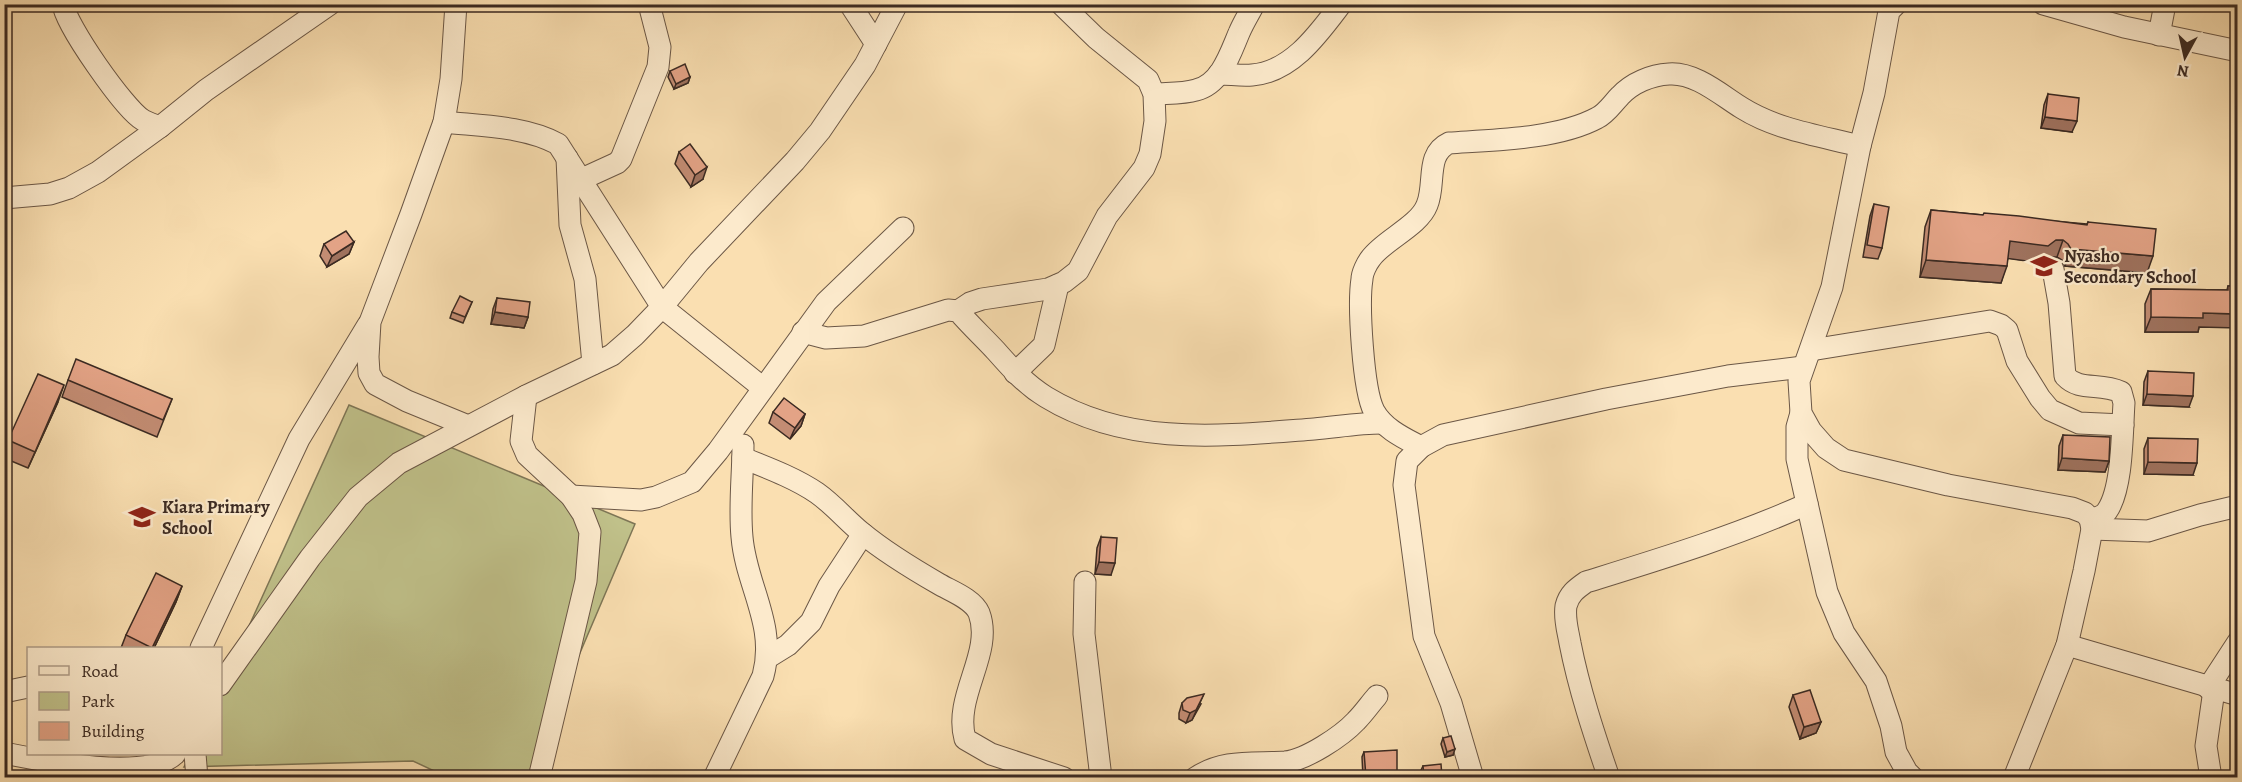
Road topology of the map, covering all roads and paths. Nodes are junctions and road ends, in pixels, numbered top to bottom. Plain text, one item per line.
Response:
1 (63, 4) edge
2 (330, 4) edge
3 (456, 4) edge
4 (650, 4) edge
5 (850, 4) edge
6 (897, 4) edge
7 (1061, 4) edge
8 (1254, 4) edge
9 (1341, 4) edge
10 (2165, 4) edge
11 (2052, 6) edge
12 (1891, 7) edge
13 (2159, 35) junction
14 (876, 44) junction
15 (2238, 51) edge
16 (1219, 74) junction
17 (1154, 94) junction
18 (444, 122) junction
19 (160, 127) junction
20 (1860, 146) junction
21 (567, 158) junction
22 (582, 179) junction
23 (4, 198) edge
24 (903, 228) dead end
25 (2054, 269) dead end
26 (1058, 285) junction
27 (662, 307) junction
28 (958, 311) junction
29 (370, 322) junction
30 (803, 332) junction
31 (1807, 359) junction
32 (593, 364) junction
33 (1015, 373) junction
34 (763, 388) junction
35 (526, 396) junction
36 (1801, 413) junction
37 (742, 417) junction
38 (1382, 423) junction
39 (2122, 425) junction
40 (468, 426) junction
41 (1421, 447) junction
42 (743, 458) junction
43 (571, 496) junction
44 (1807, 504) junction
45 (2238, 506) edge
46 (2091, 524) junction
47 (863, 534) junction
48 (1084, 582) dead end
49 (2238, 642) edge
50 (2067, 645) junction
51 (201, 647) edge
52 (767, 658) junction
53 (222, 682) edge
54 (27, 687) edge
55 (2211, 689) junction
56 (4, 692) edge
57 (2238, 695) edge
58 (1377, 696) dead end
59 (4, 753) edge
60 (172, 755) edge
61 (195, 755) edge
62 (1289, 770) edge
63 (197, 777) edge
64 (539, 777) edge
65 (714, 777) edge
66 (1064, 777) edge
67 (1101, 777) edge
68 (1195, 777) edge
69 (1473, 777) edge
70 (1609, 777) edge
71 (1913, 777) edge
72 (2014, 777) edge
73 (2211, 777) edge

1 - 19 street
2 - 19 street
3 - 18 street
4 - 22 street
5 - 14 street
6 - 14 street
7 - 17 street
8 - 16 street
9 - 16 street
10 - 13 street
11 - 13 street
12 - 20 street
13 - 15 street
14 - 27 street
16 - 17 street
17 - 26 street
18 - 21 street
18 - 29 street
19 - 23 street
20 - 31 street
20 - 38 street
21 - 22 street
21 - 32 street
22 - 27 street
24 - 30 street
25 - 39 street
26 - 28 street
26 - 33 street
27 - 32 street
27 - 34 street
28 - 30 street
28 - 33 street
29 - 40 street
29 - 51 street
30 - 34 street
31 - 36 street
31 - 39 street
31 - 41 street
32 - 35 street
33 - 38 street
34 - 37 street
35 - 40 street
35 - 43 street
36 - 44 street
36 - 46 street
37 - 42 street
37 - 43 street
38 - 41 street
39 - 46 street
40 - 53 street
41 - 69 street
42 - 47 street
42 - 52 street
43 - 64 street
44 - 70 street
44 - 71 street
45 - 46 street
46 - 50 street
47 - 52 street
47 - 66 street
48 - 67 street
49 - 55 street
50 - 55 street
50 - 72 street
52 - 65 street
54 - 56 street
55 - 57 street
55 - 73 street
58 - 62 street
59 - 60 street
61 - 63 street
62 - 68 street

